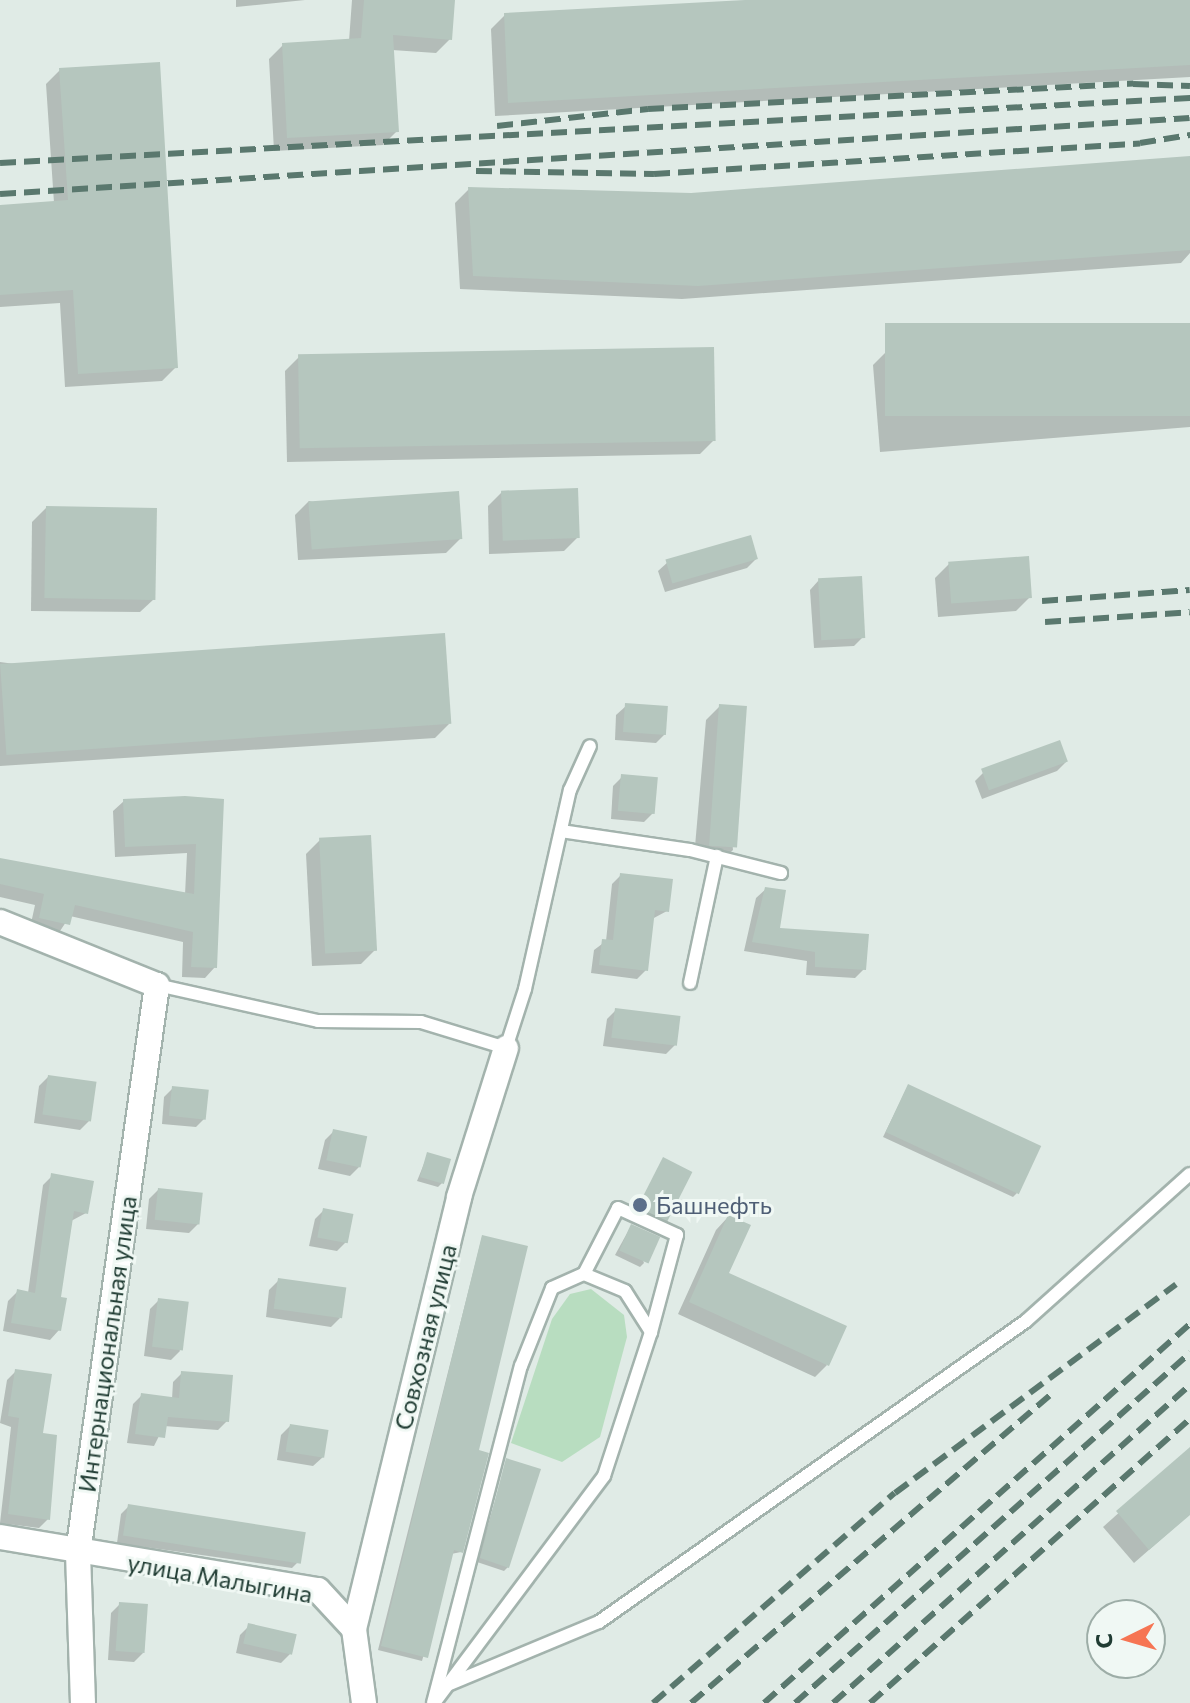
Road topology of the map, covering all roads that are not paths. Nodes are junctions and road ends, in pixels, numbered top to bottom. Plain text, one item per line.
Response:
1 (590, 746) dead end
2 (561, 831) junction
3 (717, 856) junction
4 (781, 873) dead end
5 (0, 922) edge
6 (690, 983) dead end
7 (157, 985) junction
8 (506, 1048) junction
9 (1190, 1174) edge
10 (584, 1274) junction
11 (651, 1332) junction
12 (0, 1537) edge
13 (78, 1553) junction
14 (354, 1629) junction
15 (447, 1686) junction
16 (83, 1703) edge
17 (364, 1703) edge
18 (434, 1703) edge

1 - 2 lane
2 - 3 lane
2 - 8 lane
3 - 4 lane
3 - 6 lane
5 - 7 street
7 - 8 lane
7 - 13 street, Интернациональная улица
8 - 14 street, Совхозная улица
9 - 15 lane
10 - 11 lane
10 - 11 lane
10 - 18 lane
11 - 15 lane
12 - 13 street, улица Малыгина
13 - 14 street, улица Малыгина
13 - 16 street, Интернациональная улица
14 - 17 street
15 - 18 lane

